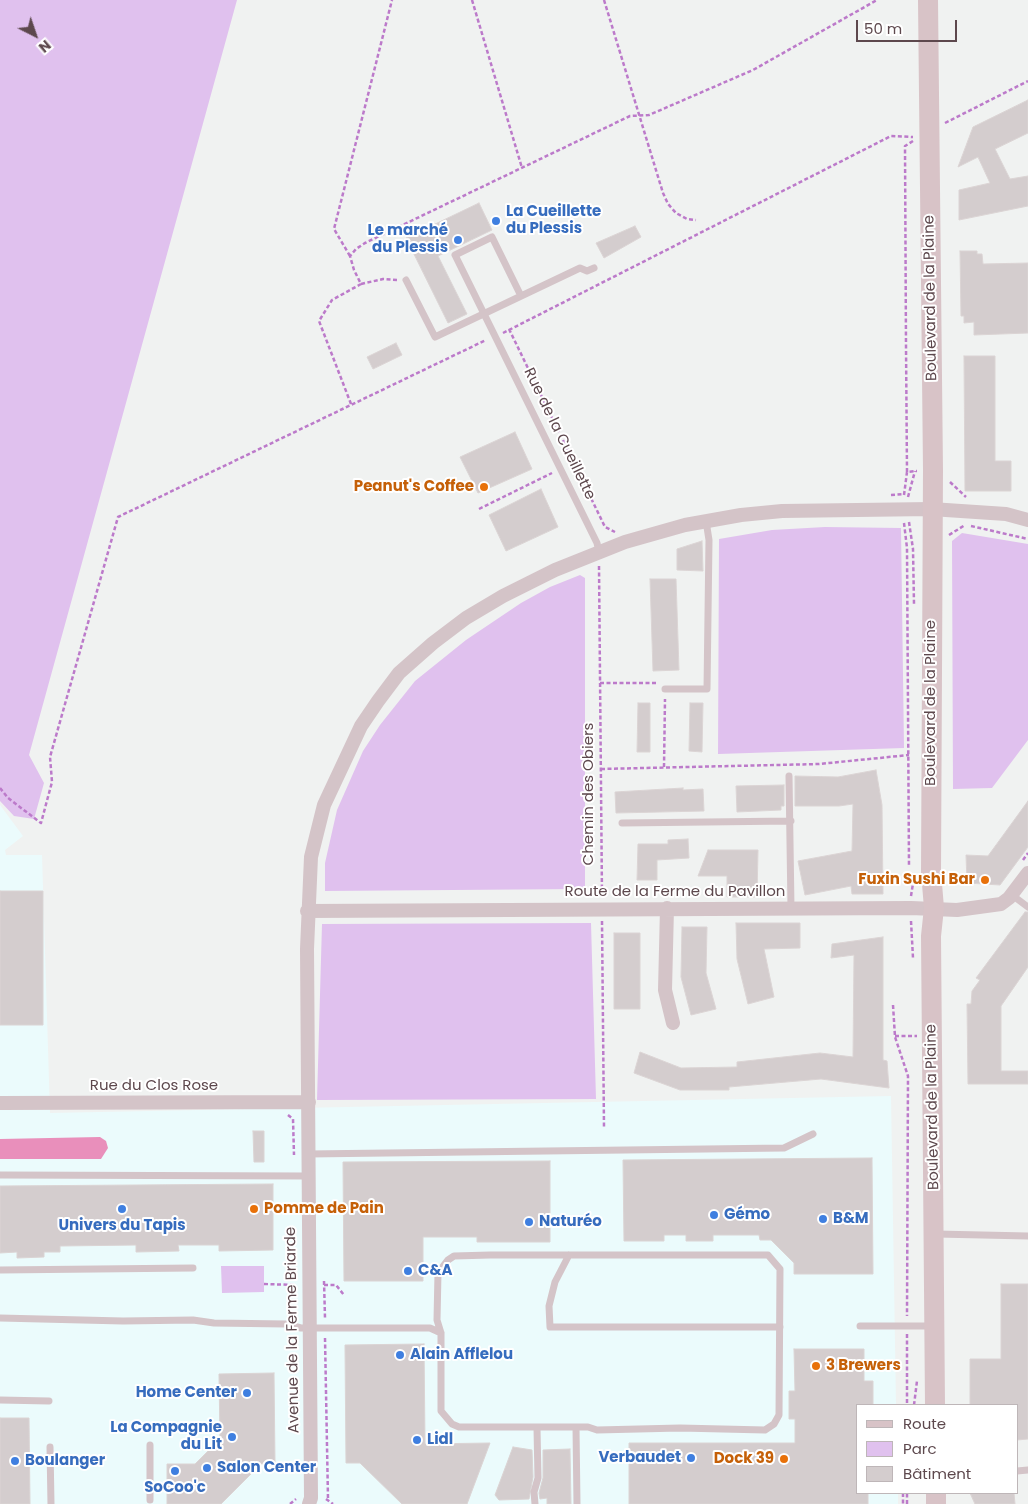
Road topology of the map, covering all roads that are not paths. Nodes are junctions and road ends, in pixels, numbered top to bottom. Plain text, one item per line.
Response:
1 (928, 0) edge
2 (594, 268) dead end
3 (406, 280) road end
4 (521, 296) junction
5 (484, 314) junction
6 (931, 509) junction
7 (1028, 520) edge
8 (706, 522) junction
9 (599, 558) junction
10 (665, 690) road end
11 (789, 776) dead end
12 (791, 821) junction
13 (622, 823) dead end
14 (1028, 873) edge
15 (1012, 895) junction
16 (1028, 907) edge
17 (667, 908) junction
18 (791, 908) junction
19 (934, 908) junction
20 (307, 911) junction
21 (673, 1023) dead end
22 (309, 1102) junction
23 (0, 1103) edge
24 (813, 1134) dead end
25 (308, 1154) junction
26 (0, 1175) edge
27 (308, 1176) junction
28 (935, 1234) junction
29 (1028, 1236) edge
30 (569, 1255) junction
31 (194, 1268) dead end
32 (0, 1270) edge
33 (0, 1318) edge
34 (860, 1326) dead end
35 (935, 1326) junction
36 (780, 1327) junction
37 (309, 1328) junction
38 (441, 1333) junction
39 (0, 1400) edge
40 (49, 1401) dead end
41 (935, 1404) edge
42 (576, 1427) junction
43 (538, 1428) junction
44 (150, 1445) dead end
45 (50, 1447) dead end
46 (150, 1500) dead end
47 (307, 1501) edge
48 (51, 1504) edge
49 (535, 1504) edge
50 (577, 1504) edge

1 - 6 main road, Boulevard de la Plaine
2 - 4 lane
3 - 5 lane
4 - 5 lane
4 - 5 lane, Rue de la Cueillette
5 - 9 lane, Rue de la Cueillette
6 - 7 street, Avenue de la Ferme Briarde
6 - 8 street, Avenue de la Ferme Briarde
6 - 19 main road, Boulevard de la Plaine
8 - 9 street, Avenue de la Ferme Briarde
8 - 10 lane
9 - 20 street, Avenue de la Ferme Briarde
11 - 12 lane
12 - 13 lane
12 - 18 lane
14 - 15 street, Route de la Ferme du Pavillon
15 - 16 lane
15 - 19 street, Route de la Ferme du Pavillon
17 - 18 street, Route de la Ferme du Pavillon
17 - 20 street, Route de la Ferme du Pavillon
17 - 21 street
18 - 19 street, Route de la Ferme du Pavillon
19 - 28 main road, Boulevard de la Plaine
20 - 22 street, Avenue de la Ferme Briarde
22 - 23 street, Rue du Clos Rose
22 - 25 street, Avenue de la Ferme Briarde
24 - 25 lane
25 - 27 street, Avenue de la Ferme Briarde
26 - 27 lane
27 - 37 street, Avenue de la Ferme Briarde
28 - 29 lane
28 - 35 main road, Boulevard de la Plaine
30 - 36 lane
30 - 36 lane
30 - 38 lane
31 - 32 lane
33 - 37 lane
34 - 35 lane
35 - 41 main road, Boulevard de la Plaine
36 - 42 lane
37 - 38 lane
37 - 47 street, Avenue de la Ferme Briarde
38 - 43 lane
39 - 40 lane
42 - 43 lane
42 - 50 lane
43 - 49 lane
44 - 46 lane
45 - 48 lane

